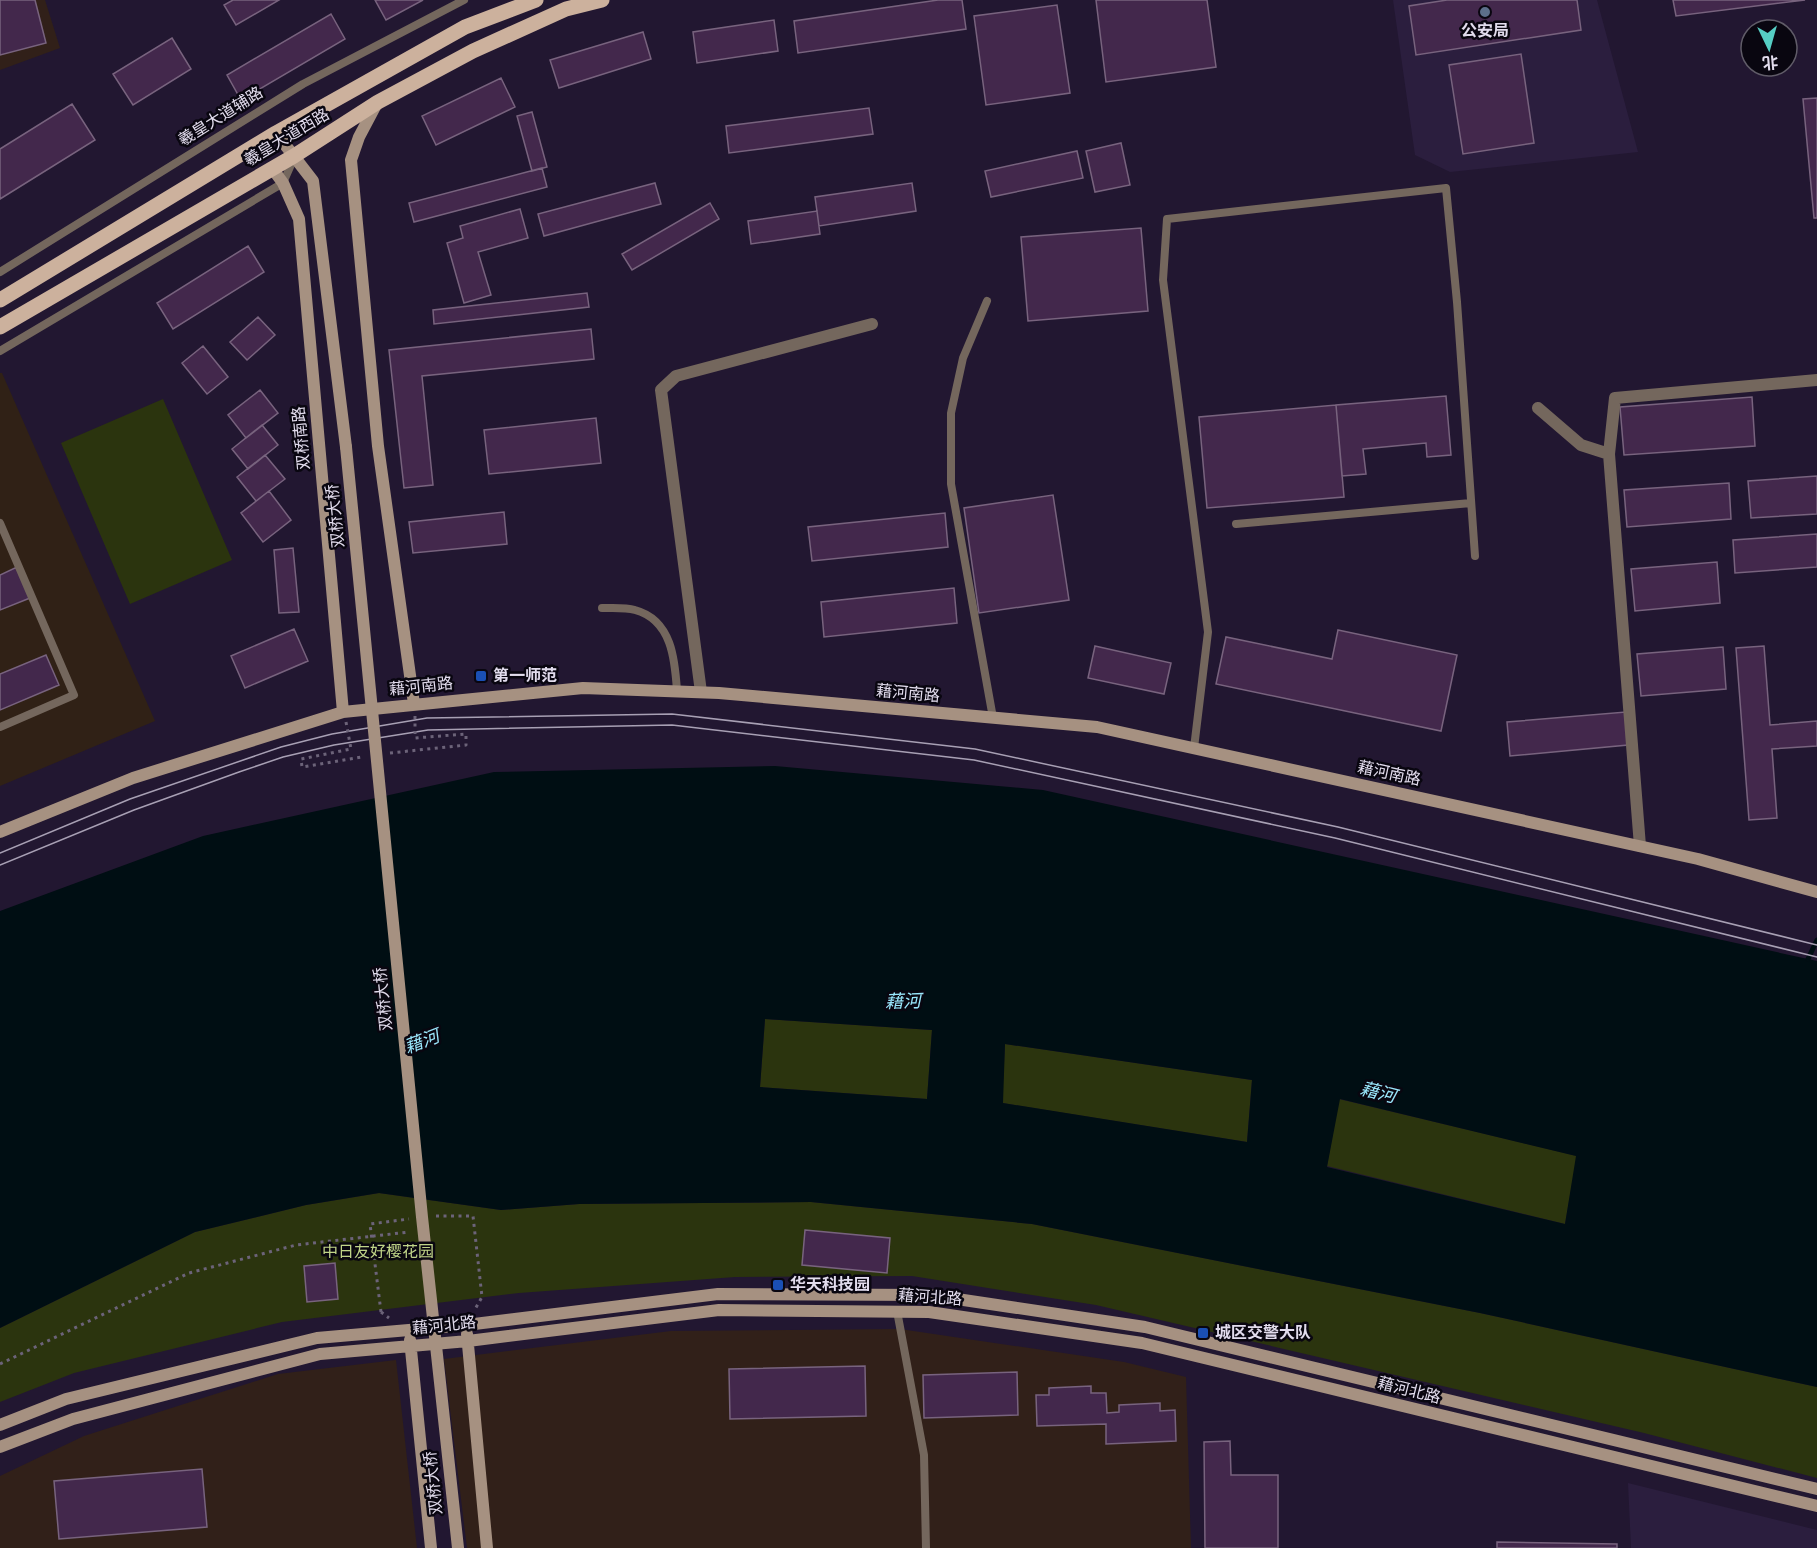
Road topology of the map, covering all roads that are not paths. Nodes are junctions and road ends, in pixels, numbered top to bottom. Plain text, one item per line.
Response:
1 (536, 0) edge
2 (602, 0) edge
3 (458, 1) edge
4 (378, 102) junction
5 (276, 134) junction
6 (294, 156) junction
7 (272, 168) junction
8 (283, 183) junction
9 (0, 272) edge
10 (0, 300) edge
11 (987, 301) dead end
12 (872, 324) dead end
13 (0, 327) edge
14 (0, 351) edge
15 (1817, 380) edge
16 (1538, 408) dead end
17 (1610, 454) junction
18 (1472, 502) junction
19 (0, 523) edge
20 (1236, 524) dead end
21 (1475, 556) dead end
22 (602, 608) dead end
23 (677, 691) junction
24 (701, 692) junction
25 (415, 710) junction
26 (344, 717) junction
27 (993, 718) junction
28 (0, 727) edge
29 (1194, 748) junction
30 (1, 829) edge
31 (1640, 846) junction
32 (1817, 892) edge
33 (897, 1311) junction
34 (466, 1325) junction
35 (409, 1330) junction
36 (468, 1341) junction
37 (411, 1346) junction
38 (0, 1425) edge
39 (0, 1447) edge
40 (1817, 1489) edge
41 (1817, 1506) edge
42 (431, 1548) edge
43 (458, 1548) edge
44 (487, 1548) edge
45 (926, 1548) edge

1 - 5 main road, 羲皇大道西路
2 - 4 main road, 羲皇大道西路
3 - 9 lane, 羲皇大道辅路
4 - 6 main road, 羲皇大道西路
4 - 25 main road
5 - 6 main road, 双桥大桥
5 - 10 main road, 羲皇大道西路
6 - 7 main road, 羲皇大道西路
6 - 8 lane
6 - 43 main road, 双桥大桥, bridge
7 - 8 main road, 双桥南路
7 - 13 main road, 羲皇大道西路
8 - 14 lane
8 - 26 main road, 双桥南路
11 - 27 lane
12 - 24 street
15 - 17 street
16 - 17 street
17 - 31 street
18 - 20 lane
18 - 21 lane
18 - 29 lane
19 - 28 lane
22 - 23 lane
23 - 24 main road, 藉河南路
23 - 25 main road, 藉河南路
24 - 27 main road, 藉河南路
25 - 26 main road, 藉河南路
26 - 30 main road, 藉河南路
27 - 29 main road, 藉河南路
29 - 31 main road, 藉河南路
31 - 32 main road, 藉河南路
33 - 36 main road, 藉河北路
33 - 41 main road, 藉河北路
33 - 45 lane
34 - 35 main road, 藉河北路
34 - 36 main road
34 - 40 main road, 藉河北路
35 - 37 main road
35 - 38 main road, 藉河北路
36 - 37 main road, 藉河北路
36 - 44 main road
37 - 39 main road, 藉河北路
37 - 42 main road

